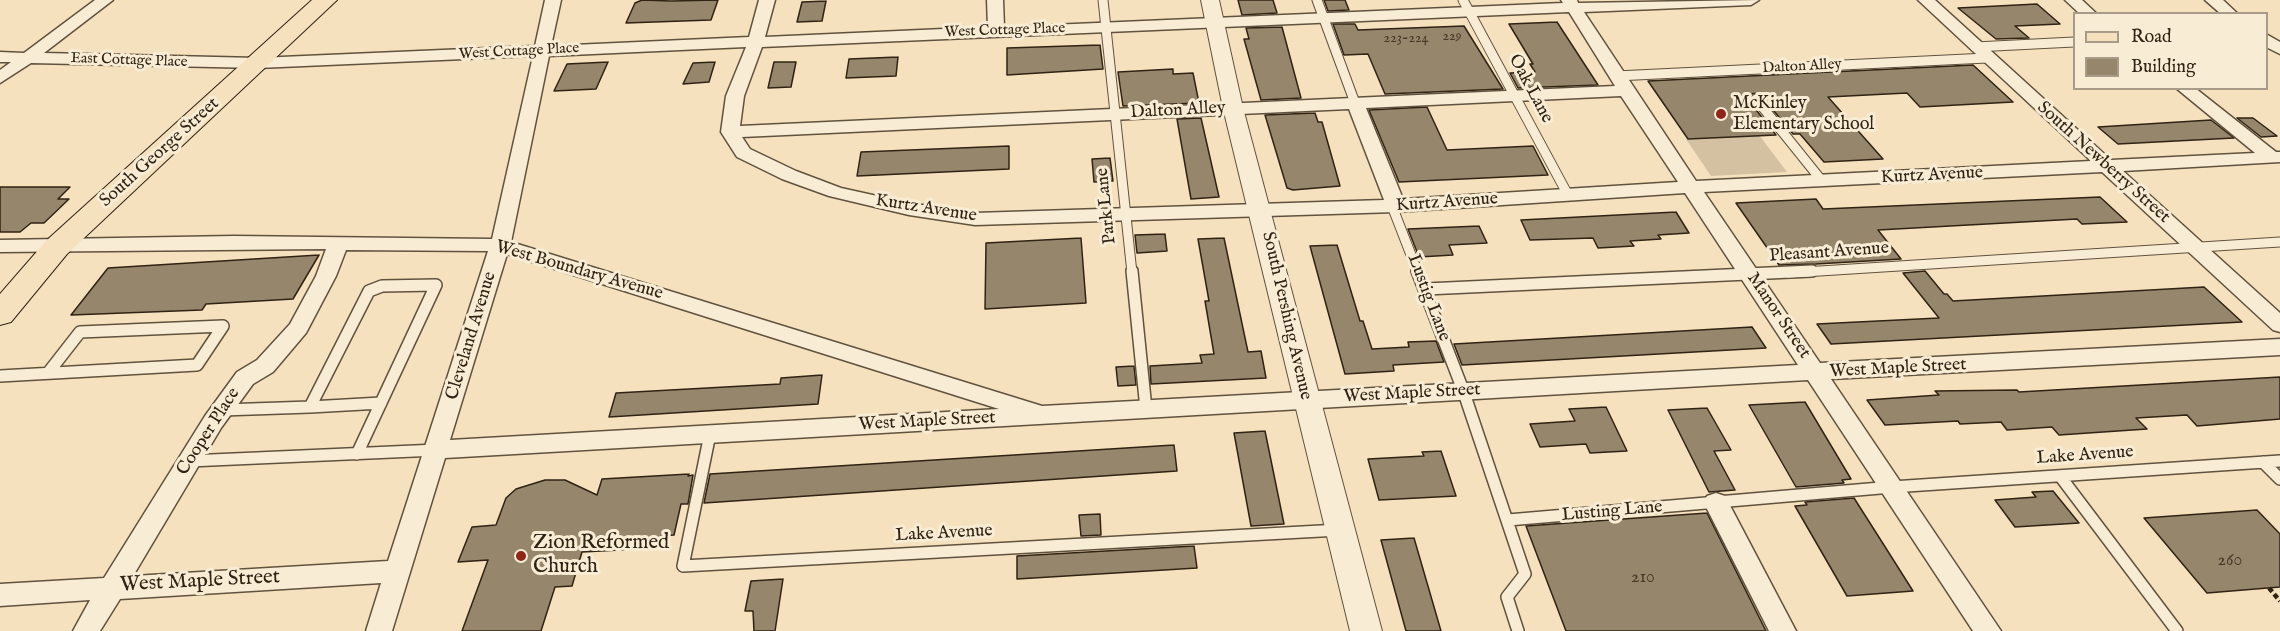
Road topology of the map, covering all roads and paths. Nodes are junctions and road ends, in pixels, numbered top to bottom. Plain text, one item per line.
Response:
1 (105, 0) edge
2 (326, 0) edge
3 (554, 0) edge
4 (767, 0) edge
5 (995, 0) edge
6 (1103, 0) edge
7 (1317, 0) edge
8 (1751, 0) edge
9 (1926, 0) edge
10 (2073, 0) edge
11 (2213, 0) edge
12 (1571, 4) edge
13 (1466, 6) edge
14 (1213, 11) edge
15 (2088, 12) edge
16 (2228, 12) edge
17 (1324, 18) junction
18 (1107, 27) junction
19 (996, 32) junction
20 (756, 42) junction
21 (2073, 42) edge
22 (544, 50) junction
23 (1981, 53) junction
24 (0, 57) edge
25 (29, 58) junction
26 (258, 63) junction
27 (0, 78) edge
28 (1621, 83) junction
29 (2187, 90) edge
30 (1516, 96) junction
31 (1756, 99) dead end
32 (1355, 104) junction
33 (1233, 108) junction
34 (1115, 114) junction
35 (730, 132) junction
36 (2275, 157) edge
37 (2107, 168) junction
38 (1822, 181) junction
39 (1691, 187) junction
40 (1568, 195) junction
41 (1394, 206) junction
42 (1261, 210) junction
43 (1124, 216) junction
44 (339, 242) junction
45 (2280, 242) edge
46 (500, 245) junction
47 (0, 246) edge
48 (57, 247) junction
49 (2198, 247) junction
50 (1750, 275) junction
51 (1426, 289) junction
52 (0, 314) edge
53 (2280, 326) edge
54 (2280, 347) edge
55 (48, 373) junction
56 (1817, 373) junction
57 (0, 375) edge
58 (1462, 390) junction
59 (1306, 400) junction
60 (381, 403) junction
61 (310, 407) junction
62 (1146, 409) junction
63 (222, 410) junction
64 (1047, 415) junction
65 (710, 434) junction
66 (437, 450) junction
67 (357, 454) junction
68 (189, 461) junction
69 (2280, 461) edge
70 (2263, 462) junction
71 (2060, 476) junction
72 (2280, 479) edge
73 (1892, 488) junction
74 (1716, 503) junction
75 (1508, 520) junction
76 (1342, 530) junction
77 (399, 571) junction
78 (112, 587) junction
79 (2269, 588) dead end
80 (0, 595) edge
81 (2280, 601) edge
82 (86, 631) edge
83 (379, 631) edge
84 (1366, 631) edge
85 (1518, 631) edge
86 (1783, 631) edge
87 (1988, 631) edge
88 (2177, 631) edge

1 - 25 street
2 - 26 main road, South George Street
3 - 22 street, Cleveland Avenue
4 - 20 street
5 - 19 street
6 - 18 lane, Park Lane
7 - 17 lane
8 - 12 street, West Cottage Place
9 - 23 street, South Newberry Street
10 - 15 street
11 - 16 street
12 - 13 street, West Cottage Place
12 - 28 street, Manor Street
13 - 17 street, West Cottage Place
13 - 30 lane, Oak Lane
14 - 17 street, West Cottage Place
14 - 18 street, West Cottage Place
14 - 33 street, South Pershing Avenue
17 - 32 lane
18 - 19 street, West Cottage Place
18 - 34 lane, Park Lane
19 - 20 street, West Cottage Place
20 - 22 street, West Cottage Place
20 - 35 street
21 - 23 lane, Dalton Alley
22 - 26 street, West Cottage Place
22 - 46 street, Cleveland Avenue
23 - 28 lane, Dalton Alley
23 - 37 street, South Newberry Street
24 - 25 street, East Cottage Place
25 - 26 street, East Cottage Place
25 - 27 street
26 - 48 main road, South George Street
28 - 30 street, Dalton Alley
28 - 39 street, Manor Street
29 - 36 street
30 - 32 street, Dalton Alley
30 - 40 lane, Oak Lane
31 - 38 lane
32 - 33 street, Dalton Alley
32 - 41 street, Lustig Lane
33 - 34 street, Dalton Alley
33 - 42 street, South Pershing Avenue
34 - 35 street, Dalton Alley
34 - 43 lane, Park Lane
35 - 43 street, Kurtz Avenue
36 - 37 street, Kurtz Avenue
37 - 38 street, Kurtz Avenue
37 - 49 street, South Newberry Street
38 - 39 street, Kurtz Avenue
39 - 40 street, Kurtz Avenue
39 - 50 street, Manor Street
40 - 41 street, Kurtz Avenue
41 - 42 street, Kurtz Avenue
41 - 51 lane, Lustig Lane
42 - 43 street, Kurtz Avenue
42 - 59 street, South Pershing Avenue
43 - 62 lane, Park Lane
44 - 46 street, West Boundary Avenue
44 - 48 street, West Boundary Avenue
44 - 63 street, Cooper Place
45 - 49 lane, Pleasant Avenue
46 - 64 street, West Boundary Avenue
46 - 66 street, Cleveland Avenue
47 - 48 street, West Boundary Avenue
48 - 52 main road, South George Street
49 - 50 lane, Pleasant Avenue
49 - 53 street, South Newberry Street
50 - 51 lane, Pleasant Avenue
50 - 56 street, Manor Street
51 - 58 lane, Lustig Lane
54 - 56 street, West Maple Street
55 - 55 lane
55 - 57 lane
56 - 58 street, West Maple Street
56 - 73 street, Manor Street
58 - 59 street, West Maple Street
58 - 75 lane, Lustig Lane
59 - 62 street, West Maple Street
59 - 76 street, South Pershing Avenue
60 - 61 lane
60 - 61 lane
60 - 67 lane
61 - 63 lane
62 - 64 street, West Maple Street
63 - 68 street, Cooper Place
64 - 65 street, West Maple Street
65 - 66 street, West Maple Street
65 - 76 lane, Lake Avenue
66 - 67 lane
66 - 77 street, Cleveland Avenue
67 - 68 lane
68 - 78 street, Cooper Place
69 - 70 lane, Lake Avenue
70 - 71 lane, Lake Avenue
70 - 72 lane
71 - 73 lane, Lake Avenue
71 - 88 lane
73 - 74 lane, Lusting Lane
73 - 87 street, Manor Street
74 - 75 lane, Lusting Lane
74 - 86 street
75 - 85 lane, Lustig Lane
76 - 84 street, South Pershing Avenue
77 - 78 street, West Maple Street
77 - 83 street, Cleveland Avenue
78 - 80 street, West Maple Street
78 - 82 street, Cooper Place
79 - 81 path

